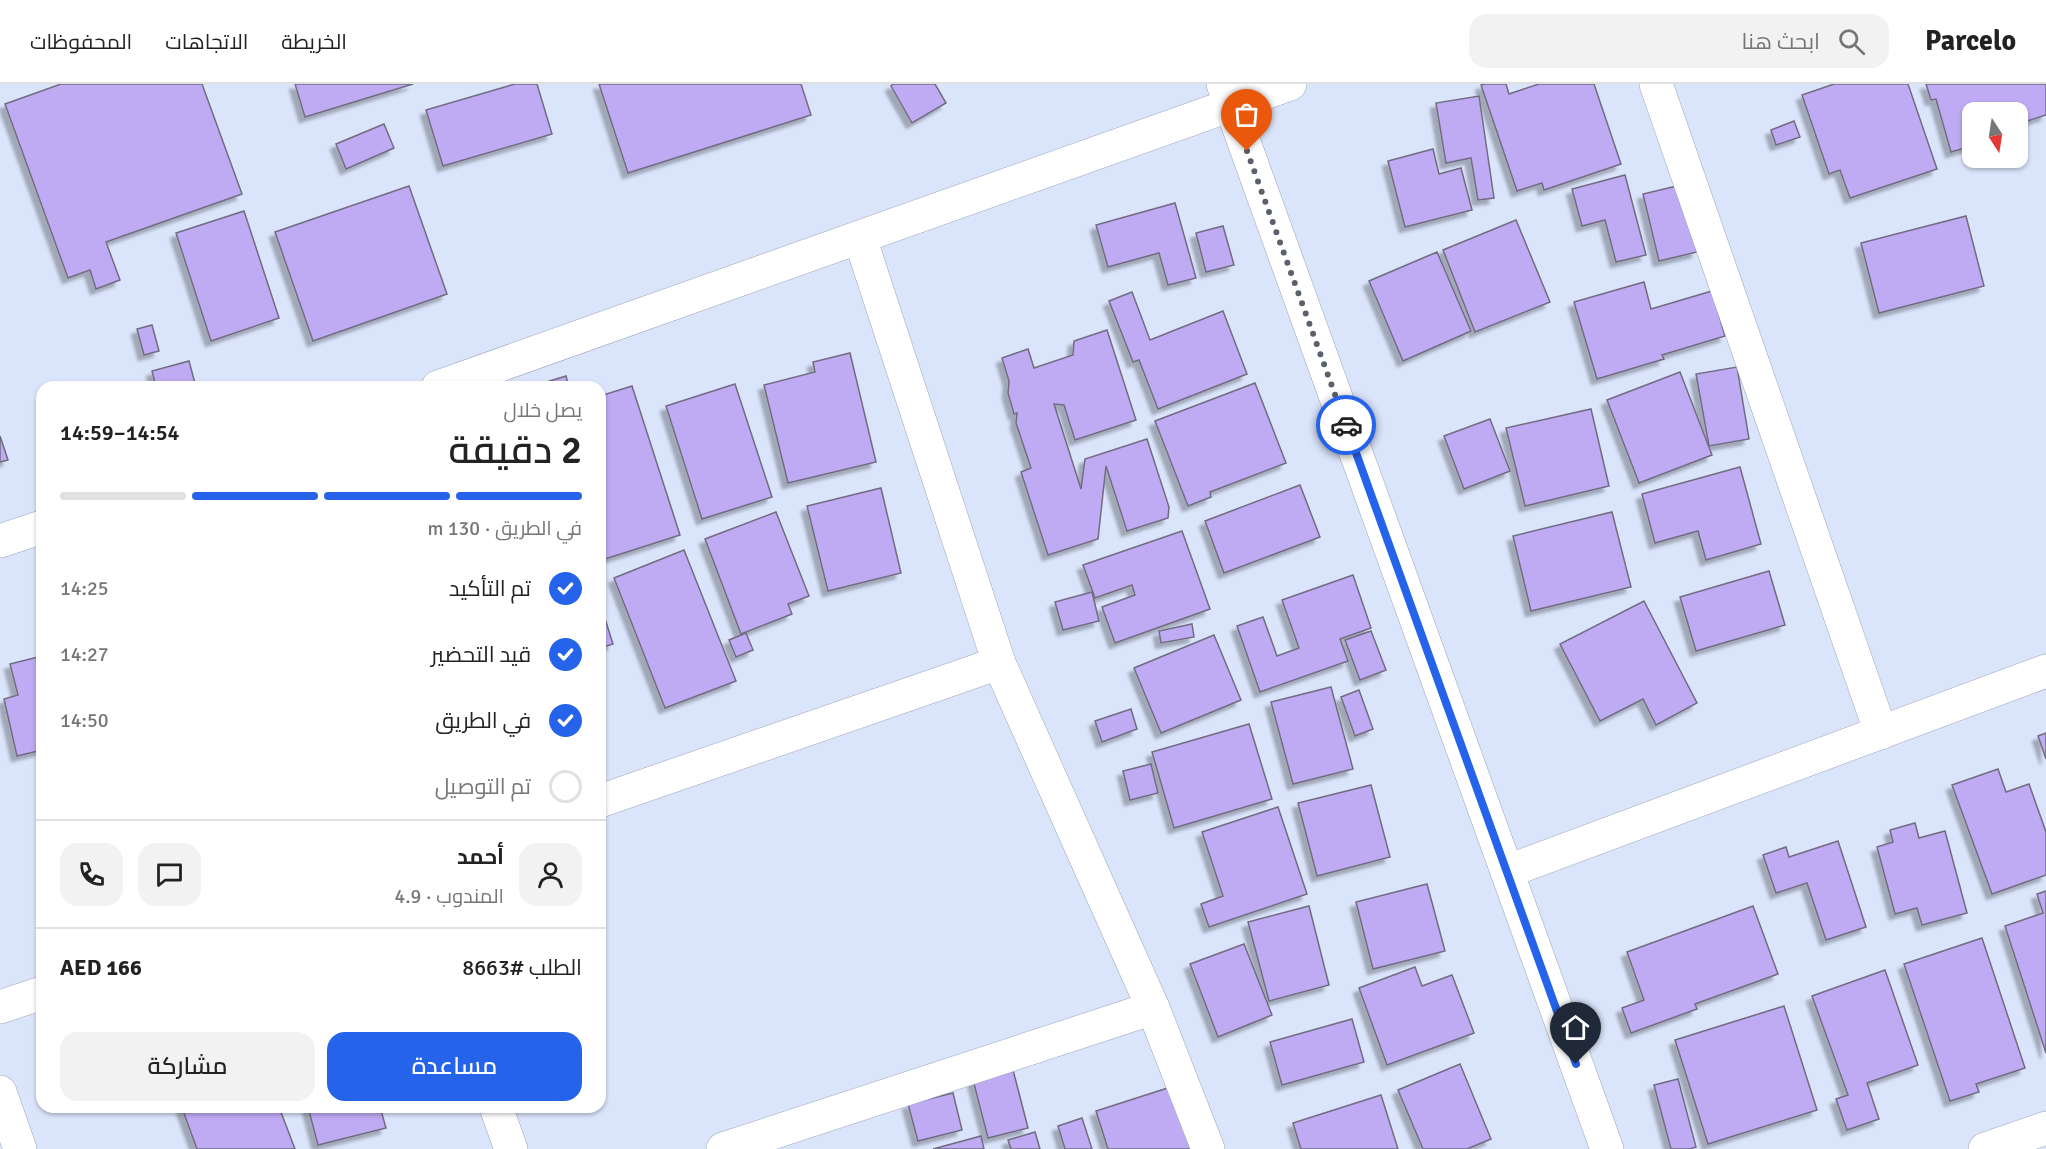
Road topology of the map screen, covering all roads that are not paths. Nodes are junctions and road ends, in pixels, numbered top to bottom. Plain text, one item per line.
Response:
1 (1290, 84) edge
2 (1656, 84) edge
3 (1227, 95) edge
4 (860, 238) junction
5 (455, 381) edge
6 (36, 529) edge
7 (0, 541) edge
8 (999, 663) junction
9 (2046, 671) edge
10 (1881, 733) junction
11 (606, 799) edge
12 (1508, 871) junction
13 (36, 995) edge
14 (0, 1007) edge
15 (1153, 1008) junction
16 (0, 1092) edge
17 (498, 1113) edge
18 (2046, 1128) edge
19 (20, 1149) edge
20 (511, 1149) edge
21 (723, 1149) edge
22 (1208, 1149) edge
23 (1607, 1149) edge
24 (1986, 1149) edge

1 - 3 street
2 - 10 street
3 - 4 street
3 - 12 street
4 - 5 street
4 - 8 street
6 - 7 street
8 - 11 street
8 - 15 street
9 - 10 street
10 - 12 street
12 - 23 street
13 - 14 street
15 - 21 street
15 - 22 street
16 - 19 street
17 - 20 street
18 - 24 street

